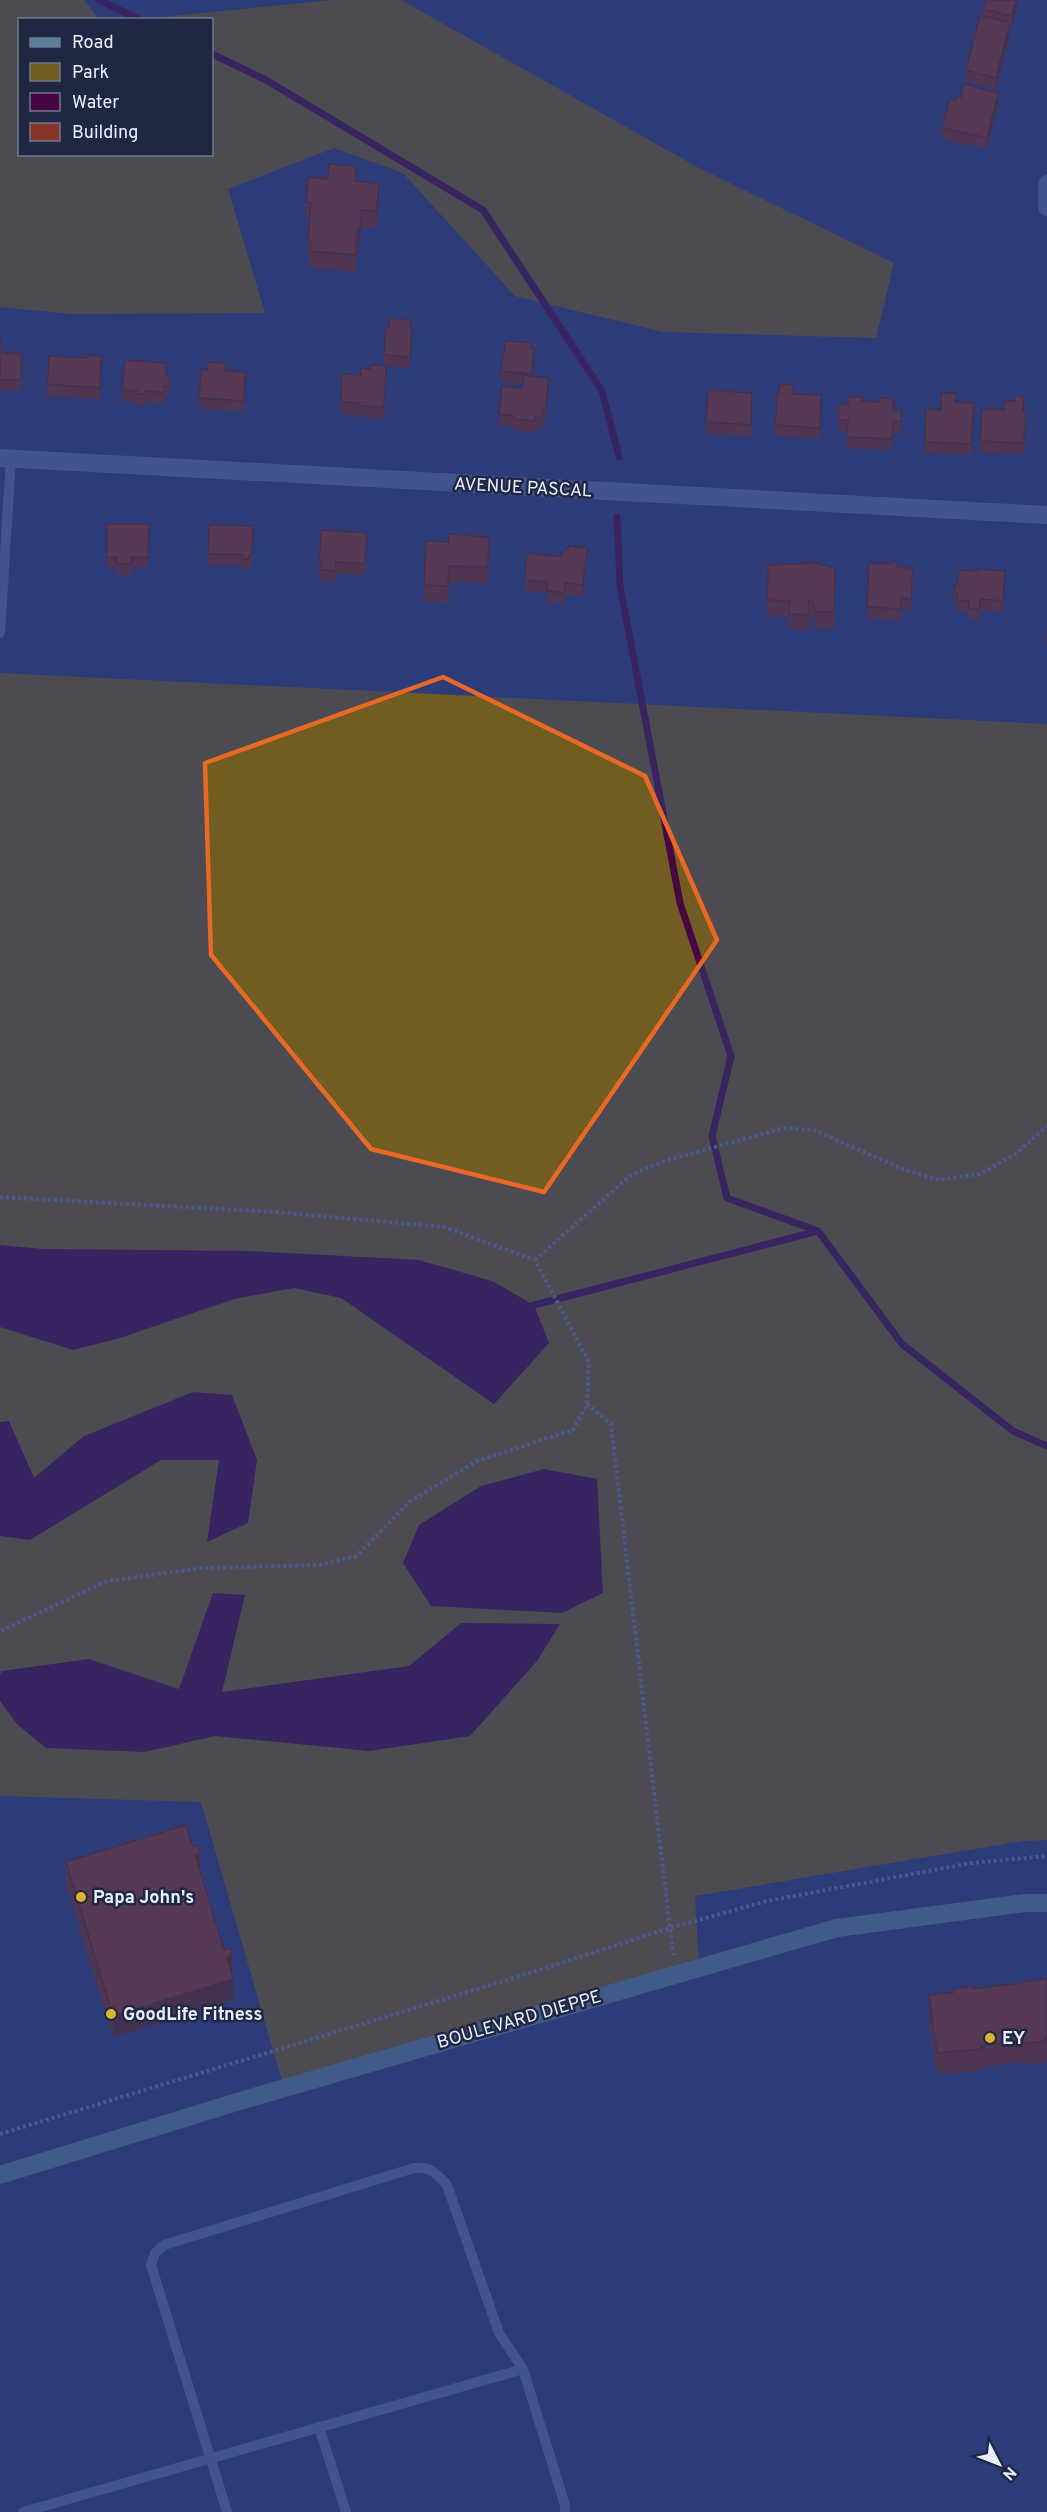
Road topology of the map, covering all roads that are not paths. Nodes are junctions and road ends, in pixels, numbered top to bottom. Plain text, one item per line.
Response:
1 (1047, 184) edge
2 (1047, 207) edge
3 (6, 459) edge
4 (1047, 515) edge
5 (0, 633) edge
6 (1047, 1903) edge
7 (5, 2172) edge
8 (0, 2183) edge
9 (523, 2369) junction
10 (319, 2427) junction
11 (209, 2459) junction
12 (23, 2512) edge
13 (227, 2512) edge
14 (346, 2512) edge
15 (565, 2512) edge

1 - 2 street
3 - 4 street, AVENUE PASCAL
3 - 5 lane
6 - 7 main road, BOULEVARD DIEPPE
7 - 8 main road
9 - 10 lane
9 - 11 lane
9 - 15 lane
10 - 11 lane
10 - 14 lane
11 - 12 lane
11 - 13 lane

